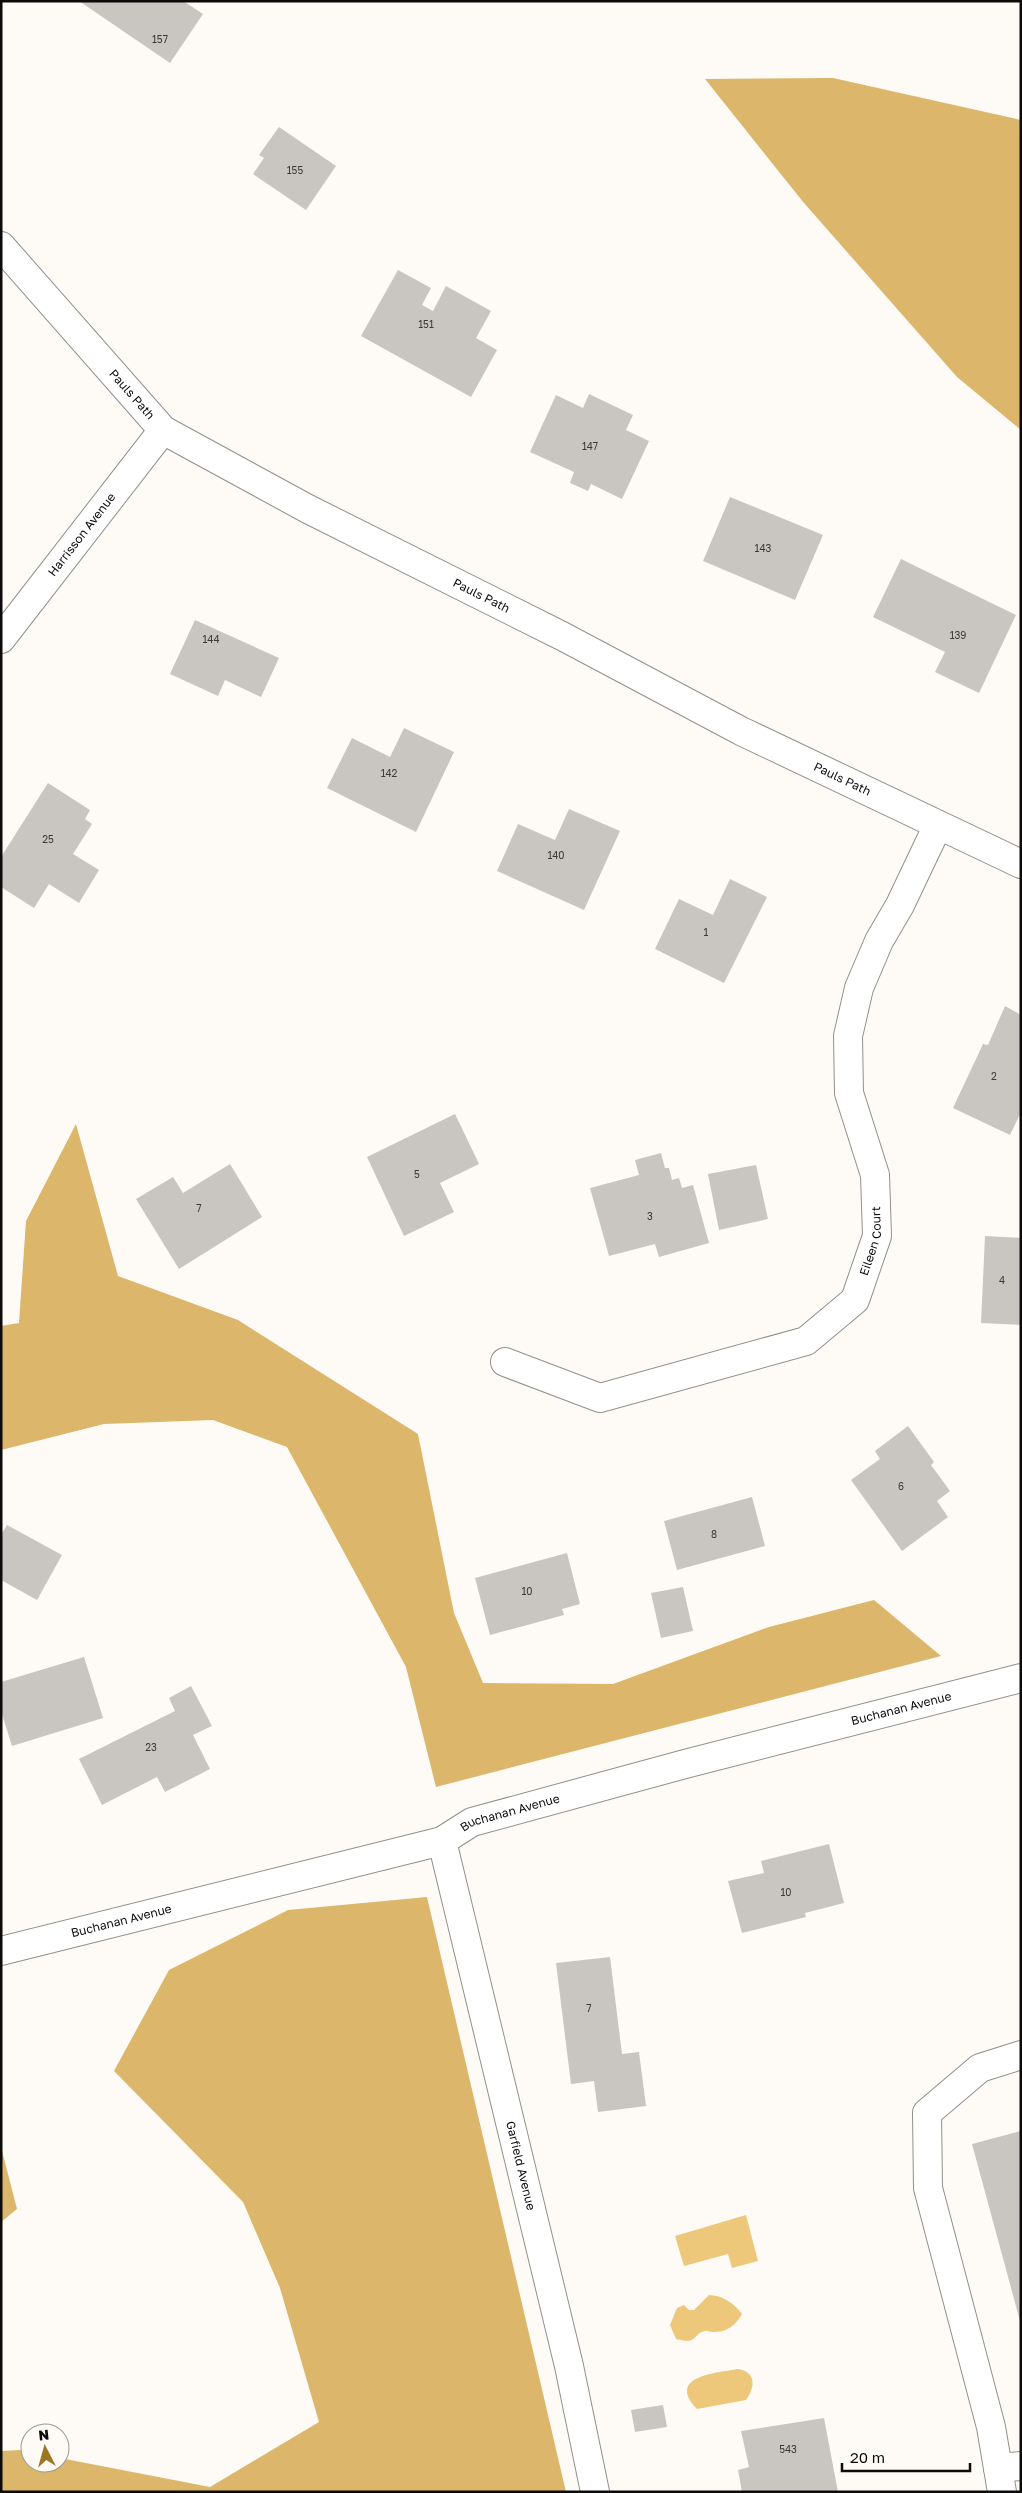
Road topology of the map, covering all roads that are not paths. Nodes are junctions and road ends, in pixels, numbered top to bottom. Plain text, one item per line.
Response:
1 (1, 246) edge
2 (163, 430) junction
3 (1, 639) edge
4 (938, 825) junction
5 (1021, 864) edge
6 (505, 1362) dead end
7 (1021, 1678) edge
8 (442, 1841) junction
9 (1, 1951) edge
10 (1021, 2055) edge
11 (1007, 2475) edge
12 (595, 2492) edge

1 - 2 street, Pauls Path
2 - 3 street, Harrisson Avenue
2 - 4 street, Pauls Path
4 - 5 street, Pauls Path
4 - 6 street, Eileen Court
7 - 8 street, Buchanan Avenue
8 - 9 street, Buchanan Avenue
8 - 12 street, Garfield Avenue
10 - 11 street

